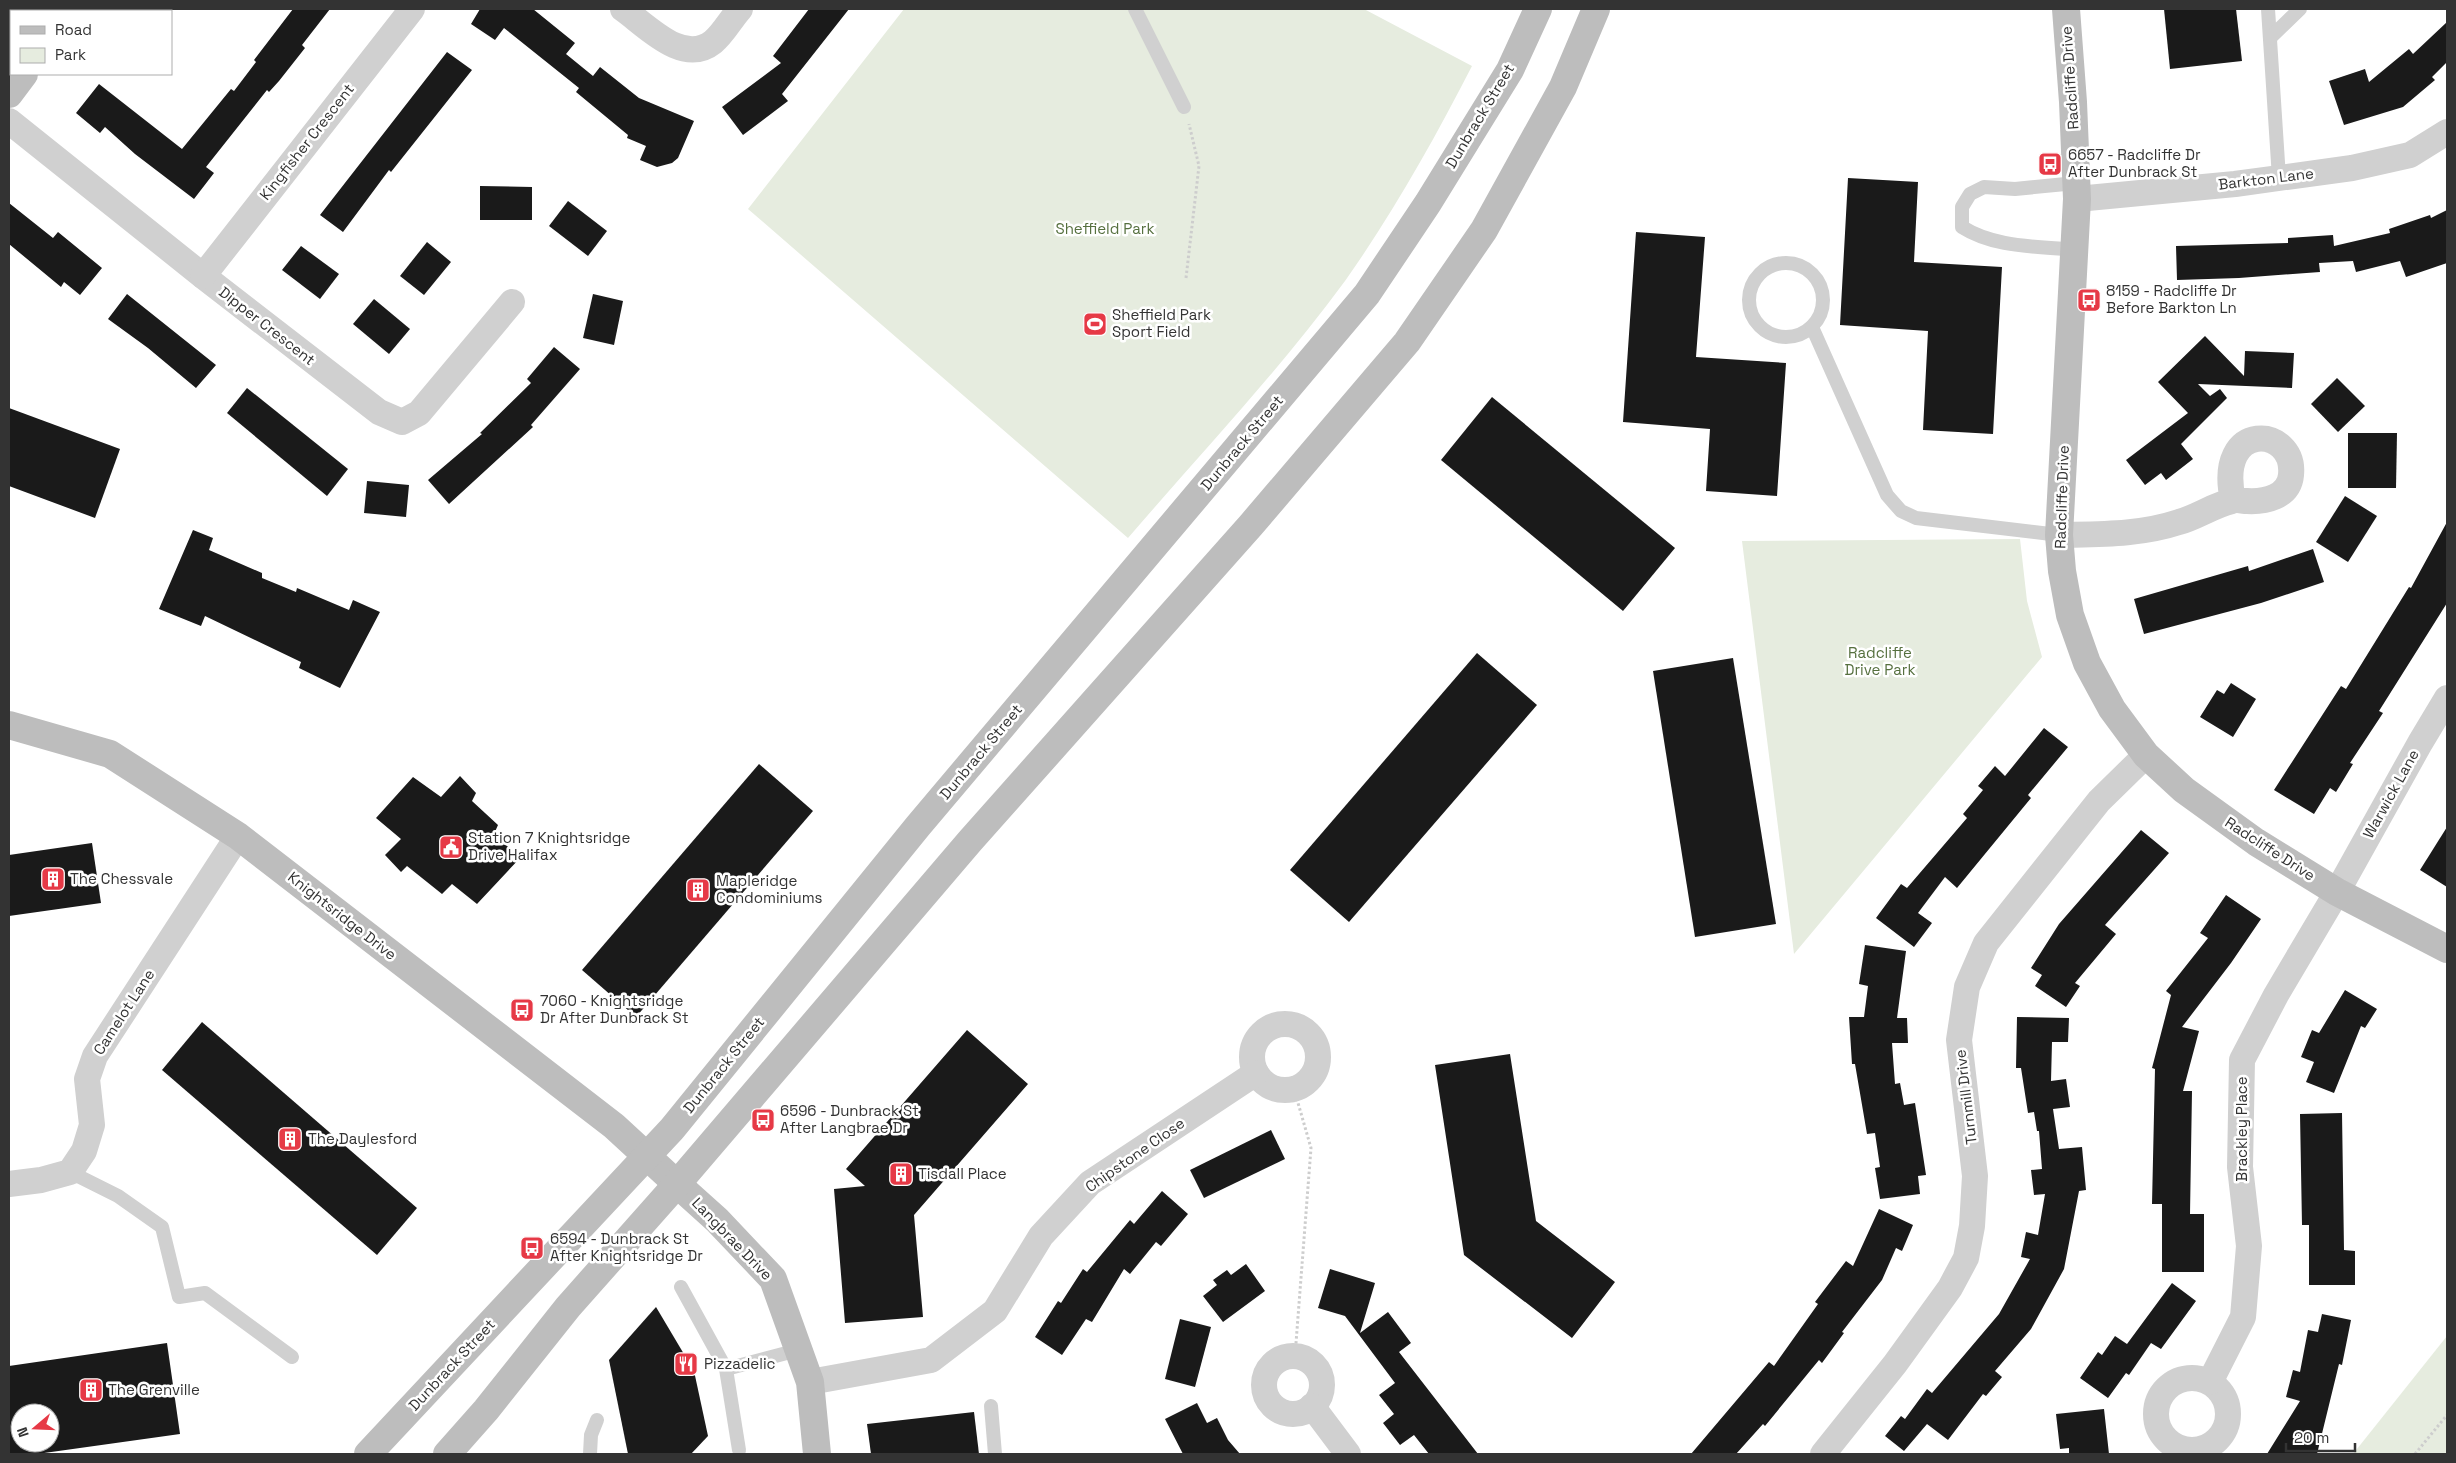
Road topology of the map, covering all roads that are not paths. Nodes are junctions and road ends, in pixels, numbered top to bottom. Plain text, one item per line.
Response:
1 (412, 9) edge
2 (623, 9) edge
3 (740, 9) edge
4 (1135, 9) edge
5 (1538, 9) edge
6 (1596, 9) edge
7 (2066, 9) edge
8 (2268, 9) edge
9 (2300, 9) edge
10 (2270, 38) junction
11 (23, 75) edge
12 (9, 94) edge
13 (1184, 106) road end
14 (9, 120) edge
15 (2447, 132) edge
16 (2279, 178) junction
17 (2076, 191) junction
18 (2074, 250) junction
19 (203, 276) junction
20 (512, 302) dead end
21 (1812, 327) junction
22 (2234, 500) dead end
23 (2059, 535) junction
24 (2447, 698) edge
25 (9, 725) edge
26 (2146, 755) junction
27 (238, 836) junction
28 (2337, 892) junction
29 (2447, 949) edge
30 (1256, 1073) junction
31 (647, 1157) junction
32 (70, 1172) junction
33 (9, 1184) edge
34 (678, 1184) junction
35 (681, 1287) dead end
36 (798, 1350) junction
37 (292, 1357) dead end
38 (726, 1369) junction
39 (810, 1382) junction
40 (2210, 1382) junction
41 (991, 1406) dead end
42 (1312, 1406) junction
43 (597, 1420) dead end
44 (739, 1450) dead end
45 (2180, 1452) edge
46 (368, 1454) edge
47 (447, 1454) edge
48 (590, 1454) edge
49 (817, 1454) edge
50 (995, 1454) edge
51 (1348, 1454) edge
52 (1823, 1454) edge

1 - 19 street, Kingfisher Crescent
2 - 3 street
4 - 13 lane
5 - 31 main road, Dunbrack Street
6 - 34 main road
7 - 17 main road, Radcliffe Drive
8 - 10 lane
9 - 10 lane
10 - 16 lane
11 - 12 main road
14 - 19 street, Dipper Crescent
15 - 16 street, Barkton Lane
16 - 17 street, Barkton Lane
17 - 18 main road, Radcliffe Drive
17 - 18 lane
18 - 23 main road, Radcliffe Drive
19 - 20 street, Dipper Crescent
21 - 21 lane
21 - 23 lane
22 - 23 street
23 - 26 main road, Radcliffe Drive
24 - 28 street, Warwick Lane
25 - 27 main road, Knightsridge Drive
26 - 28 main road, Radcliffe Drive
26 - 52 street, Turnmill Drive
27 - 31 main road, Knightsridge Drive
27 - 32 street, Camelot Lane
28 - 29 main road, Radcliffe Drive
28 - 40 street, Brackley Place
30 - 30 street
30 - 39 street, Chipstone Close
31 - 34 main road, Langbrae Drive
31 - 46 main road, Dunbrack Street
32 - 33 street
32 - 37 lane
34 - 36 main road, Langbrae Drive
34 - 47 main road
35 - 38 lane
36 - 38 lane
36 - 39 main road, Langbrae Drive
38 - 44 lane
39 - 49 main road, Langbrae Drive
40 - 45 street
40 - 45 street
41 - 50 lane
42 - 42 street
42 - 51 street
43 - 48 lane

